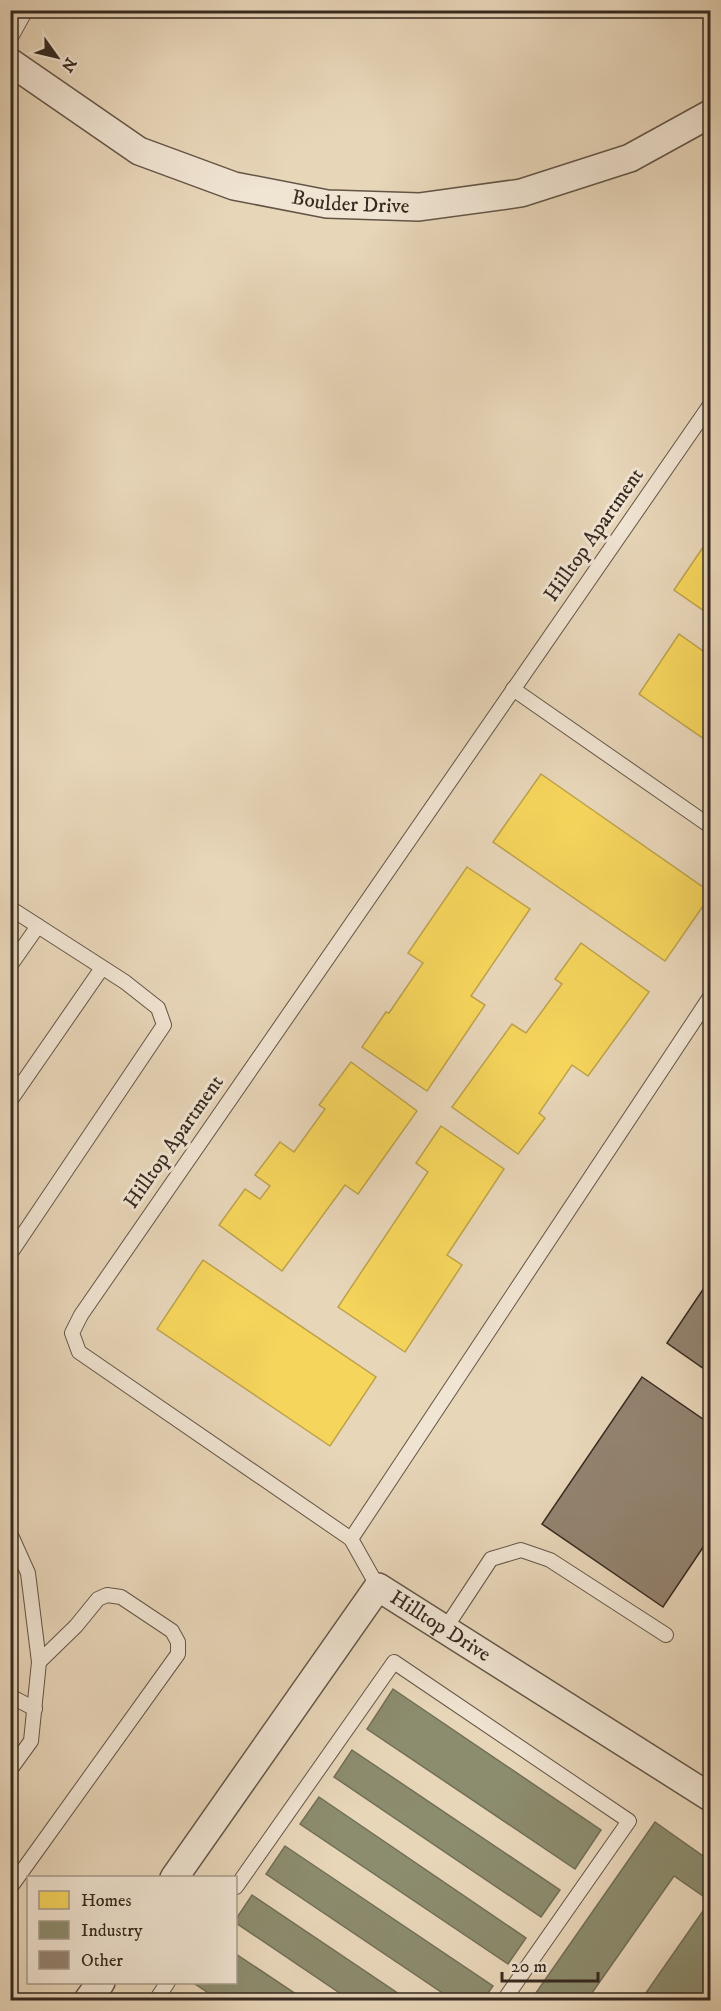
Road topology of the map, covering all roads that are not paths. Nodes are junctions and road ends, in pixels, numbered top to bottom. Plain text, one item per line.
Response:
1 (26, 10) edge
2 (10, 39) edge
3 (10, 62) edge
4 (711, 114) edge
5 (711, 405) edge
6 (513, 689) junction
7 (711, 826) edge
8 (10, 908) edge
9 (38, 926) junction
10 (10, 966) edge
11 (102, 968) junction
12 (711, 998) edge
13 (10, 1101) edge
14 (10, 1254) edge
15 (10, 1533) edge
16 (351, 1539) junction
17 (378, 1587) junction
18 (445, 1629) junction
19 (666, 1635) dead end
20 (39, 1662) junction
21 (10, 1696) edge
22 (35, 1709) junction
23 (10, 1770) edge
24 (711, 1797) edge
25 (175, 1876) edge
26 (237, 1886) edge
27 (10, 1888) edge
28 (100, 1984) edge
29 (167, 1984) edge
30 (88, 2001) edge
31 (156, 2001) edge
32 (504, 2001) edge

1 - 2 lane
3 - 4 street, Boulder Drive
5 - 6 lane, Hilltop Apartment
6 - 7 lane
6 - 16 lane, Hilltop Apartment
8 - 9 lane
9 - 10 lane
9 - 11 lane
11 - 13 lane
11 - 14 lane
12 - 16 lane
15 - 20 lane
16 - 17 lane, Hilltop Apartment
17 - 18 street, Hilltop Drive
17 - 25 street, Hilltop Drive
18 - 19 lane
18 - 24 street, Hilltop Drive
20 - 22 lane
20 - 27 lane
21 - 22 lane
22 - 23 lane
26 - 32 lane
28 - 30 street
29 - 31 lane

